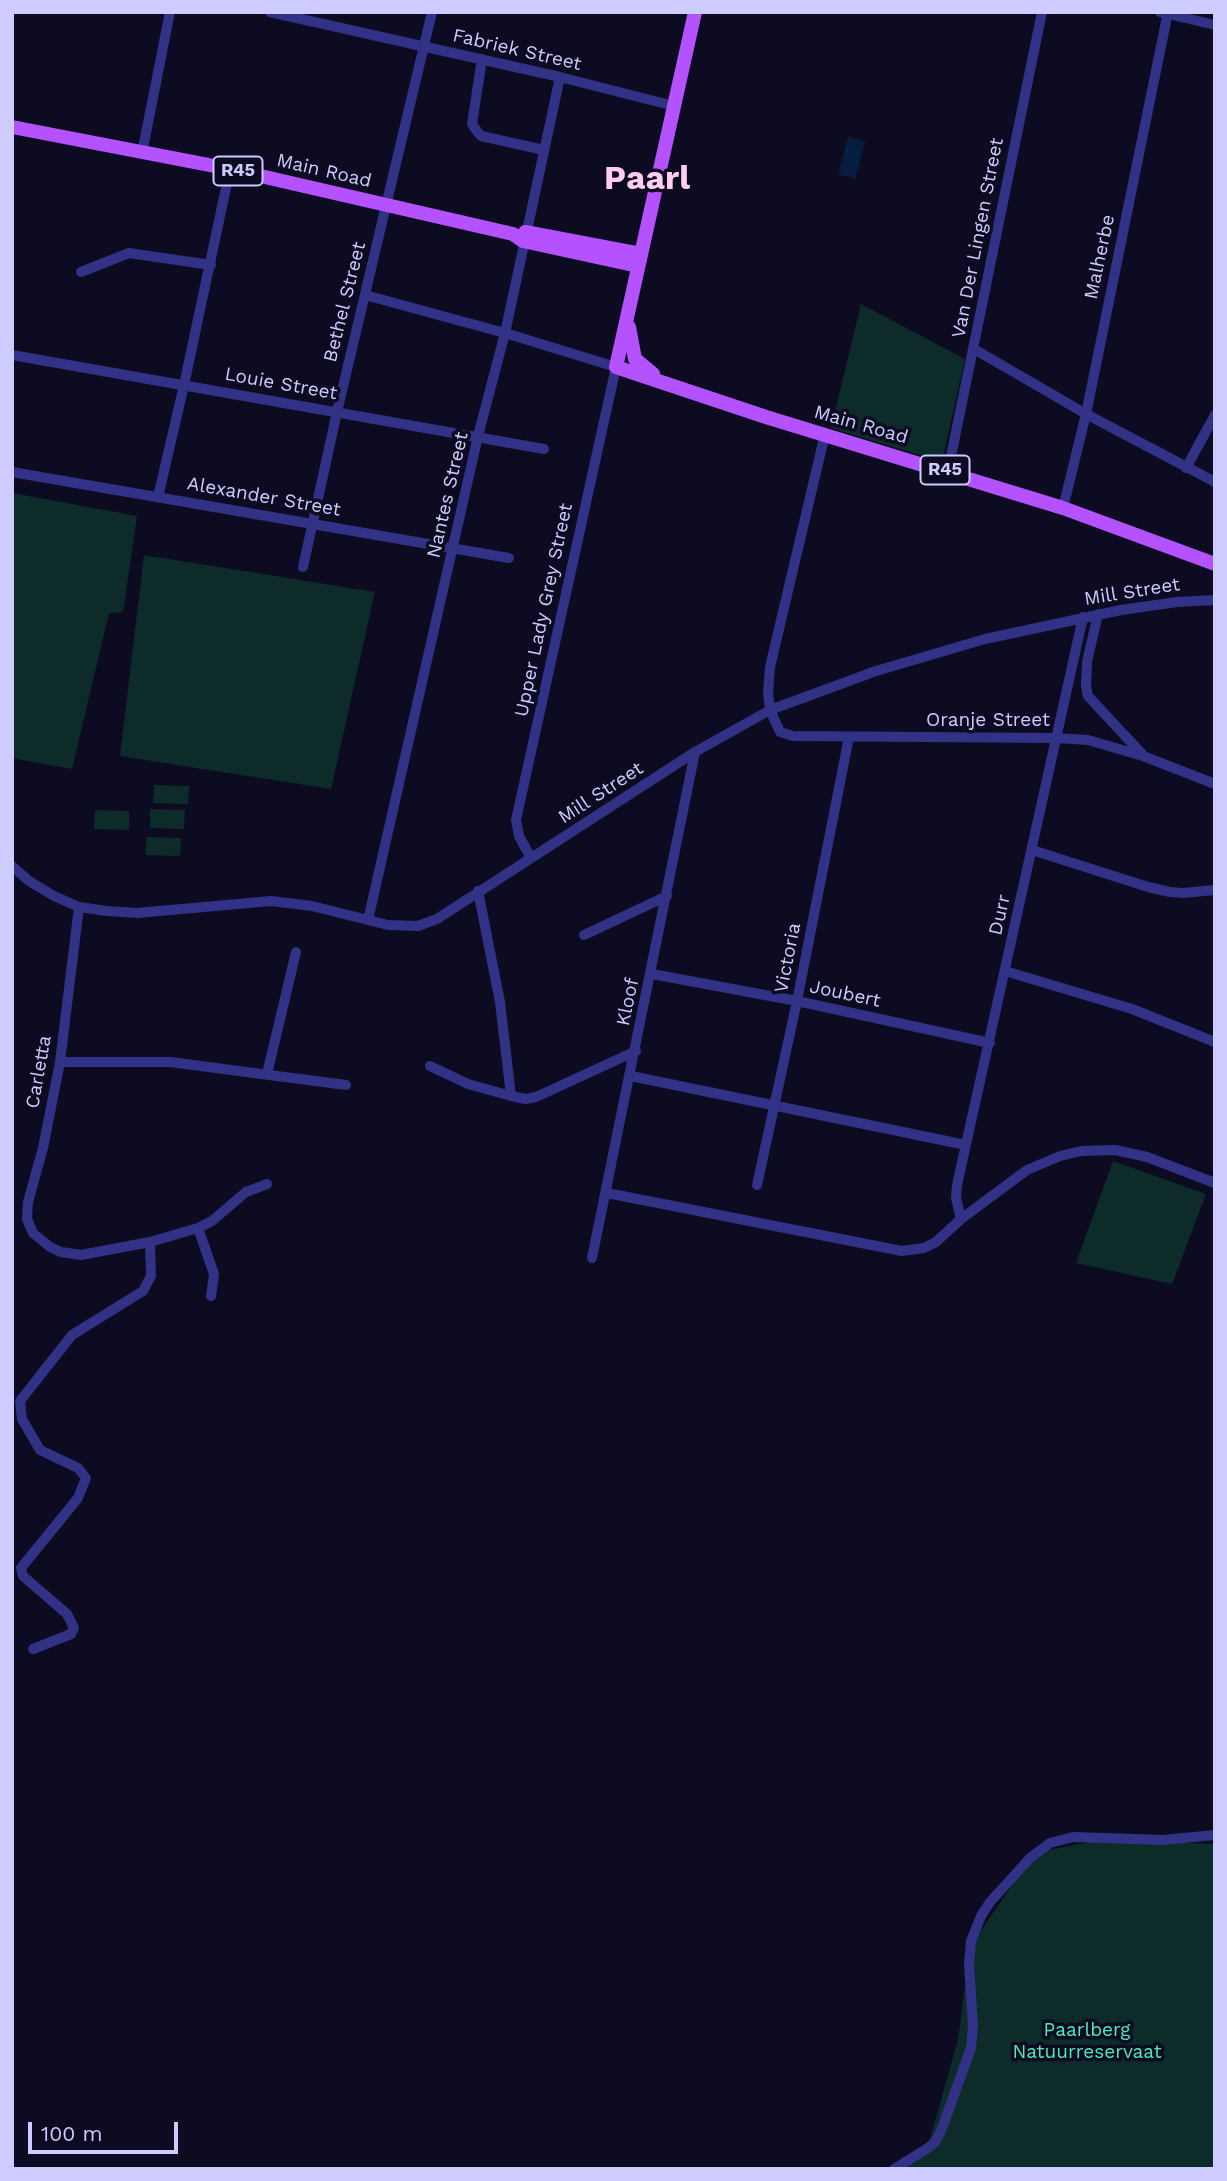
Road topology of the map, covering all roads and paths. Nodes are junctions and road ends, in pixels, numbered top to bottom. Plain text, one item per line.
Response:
1 (170, 12) edge
2 (270, 12) edge
3 (432, 12) edge
4 (695, 12) edge
5 (1042, 12) edge
6 (1165, 13) edge
7 (1215, 25) edge
8 (424, 46) junction
9 (482, 59) junction
10 (560, 77) junction
11 (674, 106) junction
12 (12, 127) edge
13 (544, 150) junction
14 (142, 153) junction
15 (230, 169) junction
16 (387, 205) junction
17 (521, 235) junction
18 (639, 260) junction
19 (211, 265) junction
20 (81, 272) dead end
21 (365, 295) junction
22 (628, 311) junction
23 (505, 333) junction
24 (974, 349) junction
25 (12, 355) edge
26 (615, 367) junction
27 (669, 383) junction
28 (184, 385) junction
29 (337, 412) junction
30 (1086, 414) junction
31 (1215, 415) edge
32 (825, 434) junction
33 (478, 436) junction
34 (544, 449) dead end
35 (1186, 468) junction
36 (948, 471) junction
37 (12, 472) edge
38 (1215, 482) edge
39 (158, 497) junction
40 (1063, 508) junction
41 (312, 524) junction
42 (454, 547) junction
43 (509, 558) dead end
44 (1215, 564) edge
45 (303, 567) dead end
46 (1215, 600) edge
47 (1098, 614) junction
48 (1083, 617) junction
49 (770, 710) junction
50 (849, 737) junction
51 (1057, 738) junction
52 (695, 752) junction
53 (1143, 756) junction
54 (1215, 784) edge
55 (1032, 850) junction
56 (531, 858) junction
57 (12, 866) edge
58 (1215, 890) edge
59 (478, 891) junction
60 (667, 896) junction
61 (79, 906) junction
62 (368, 920) junction
63 (584, 935) dead end
64 (296, 952) dead end
65 (1005, 971) junction
66 (652, 974) junction
67 (797, 1002) junction
68 (1215, 1041) edge
69 (989, 1043) junction
70 (636, 1051) junction
71 (60, 1062) junction
72 (430, 1066) dead end
73 (267, 1074) junction
74 (631, 1076) junction
75 (346, 1085) dead end
76 (511, 1096) junction
77 (774, 1105) junction
78 (966, 1145) junction
79 (1215, 1183) edge
80 (267, 1184) dead end
81 (757, 1185) dead end
82 (607, 1192) junction
83 (961, 1219) junction
84 (198, 1228) junction
85 (150, 1242) junction
86 (592, 1258) dead end
87 (211, 1296) dead end
88 (33, 1648) dead end
89 (1215, 1835) edge
90 (894, 2169) edge

1 - 14 street
2 - 8 street, Fabriek Street
3 - 8 street, Bethel Street
4 - 11 main road
5 - 24 street, Van Der Lingen Street
6 - 7 street
6 - 30 street, Malherbe
8 - 9 street, Fabriek Street
8 - 16 street, Bethel Street
9 - 10 street, Fabriek Street
9 - 13 street
10 - 11 street, Fabriek Street
10 - 13 street, Nantes Street
11 - 18 main road
12 - 14 main road, Main Road / R45
13 - 17 street, Nantes Street
14 - 15 main road, Main Road / R45
15 - 16 main road, Main Road / R45
15 - 19 street
16 - 17 main road, Main Road / R45
16 - 21 street, Bethel Street
17 - 18 main road, R45
17 - 23 street, Nantes Street
18 - 22 main road
19 - 20 street
19 - 28 street
21 - 23 street
21 - 29 street, Bethel Street
22 - 26 main road
22 - 27 main road
23 - 26 street
23 - 33 street, Nantes Street
24 - 30 street
24 - 36 street, Van Der Lingen Street
25 - 28 street, Louie Street
26 - 27 main road, Main Road / R45
26 - 56 street, Upper Lady Grey Street
27 - 32 main road, Main Road / R45
28 - 29 street, Louie Street
28 - 39 street
29 - 33 street, Louie Street
29 - 41 street, Bethel Street
30 - 35 street
30 - 40 street, Malherbe
31 - 35 street
32 - 36 main road, Main Road / R45
32 - 49 street
33 - 34 street, Louie Street
33 - 42 street, Nantes Street
35 - 38 street
36 - 40 main road, Main Road / R45
37 - 39 street, Alexander Street
39 - 41 street, Alexander Street
40 - 44 main road, Main Road / R45
41 - 42 street, Alexander Street
41 - 45 street, Bethel Street
42 - 43 street, Alexander Street
42 - 62 street, Nantes Street
46 - 47 street, Mill Street
47 - 48 street, Mill Street
47 - 53 street
48 - 49 street, Mill Street
48 - 51 street, Durr
49 - 50 street, Oranje Street
49 - 52 street, Mill Street
50 - 51 street, Oranje Street
50 - 67 street, Victoria
51 - 53 street, Oranje Street
51 - 55 street, Durr
52 - 56 street, Mill Street
52 - 60 street, Kloof
53 - 54 street, Oranje Street
55 - 58 street
55 - 65 street, Durr
56 - 59 street, Mill Street
57 - 61 street, Mill Street
59 - 62 street, Mill Street
59 - 76 street
60 - 63 street
60 - 66 street, Kloof
61 - 62 street, Mill Street
61 - 71 street, Carletta
64 - 73 street
65 - 68 street
65 - 69 street, Durr
66 - 67 street, Joubert
66 - 70 street, Kloof
67 - 69 street, Joubert
67 - 77 street, Victoria
69 - 78 street, Durr
70 - 74 street, Kloof
70 - 76 street
71 - 73 street
71 - 85 street, Carletta
72 - 76 street
73 - 75 street
74 - 77 street
74 - 82 street, Kloof
77 - 78 street
77 - 81 street, Victoria
78 - 83 street, Durr
79 - 83 street
80 - 84 street, Carletta
82 - 83 street
82 - 86 street, Kloof
84 - 85 street, Carletta
84 - 87 street
85 - 88 street
89 - 90 street

